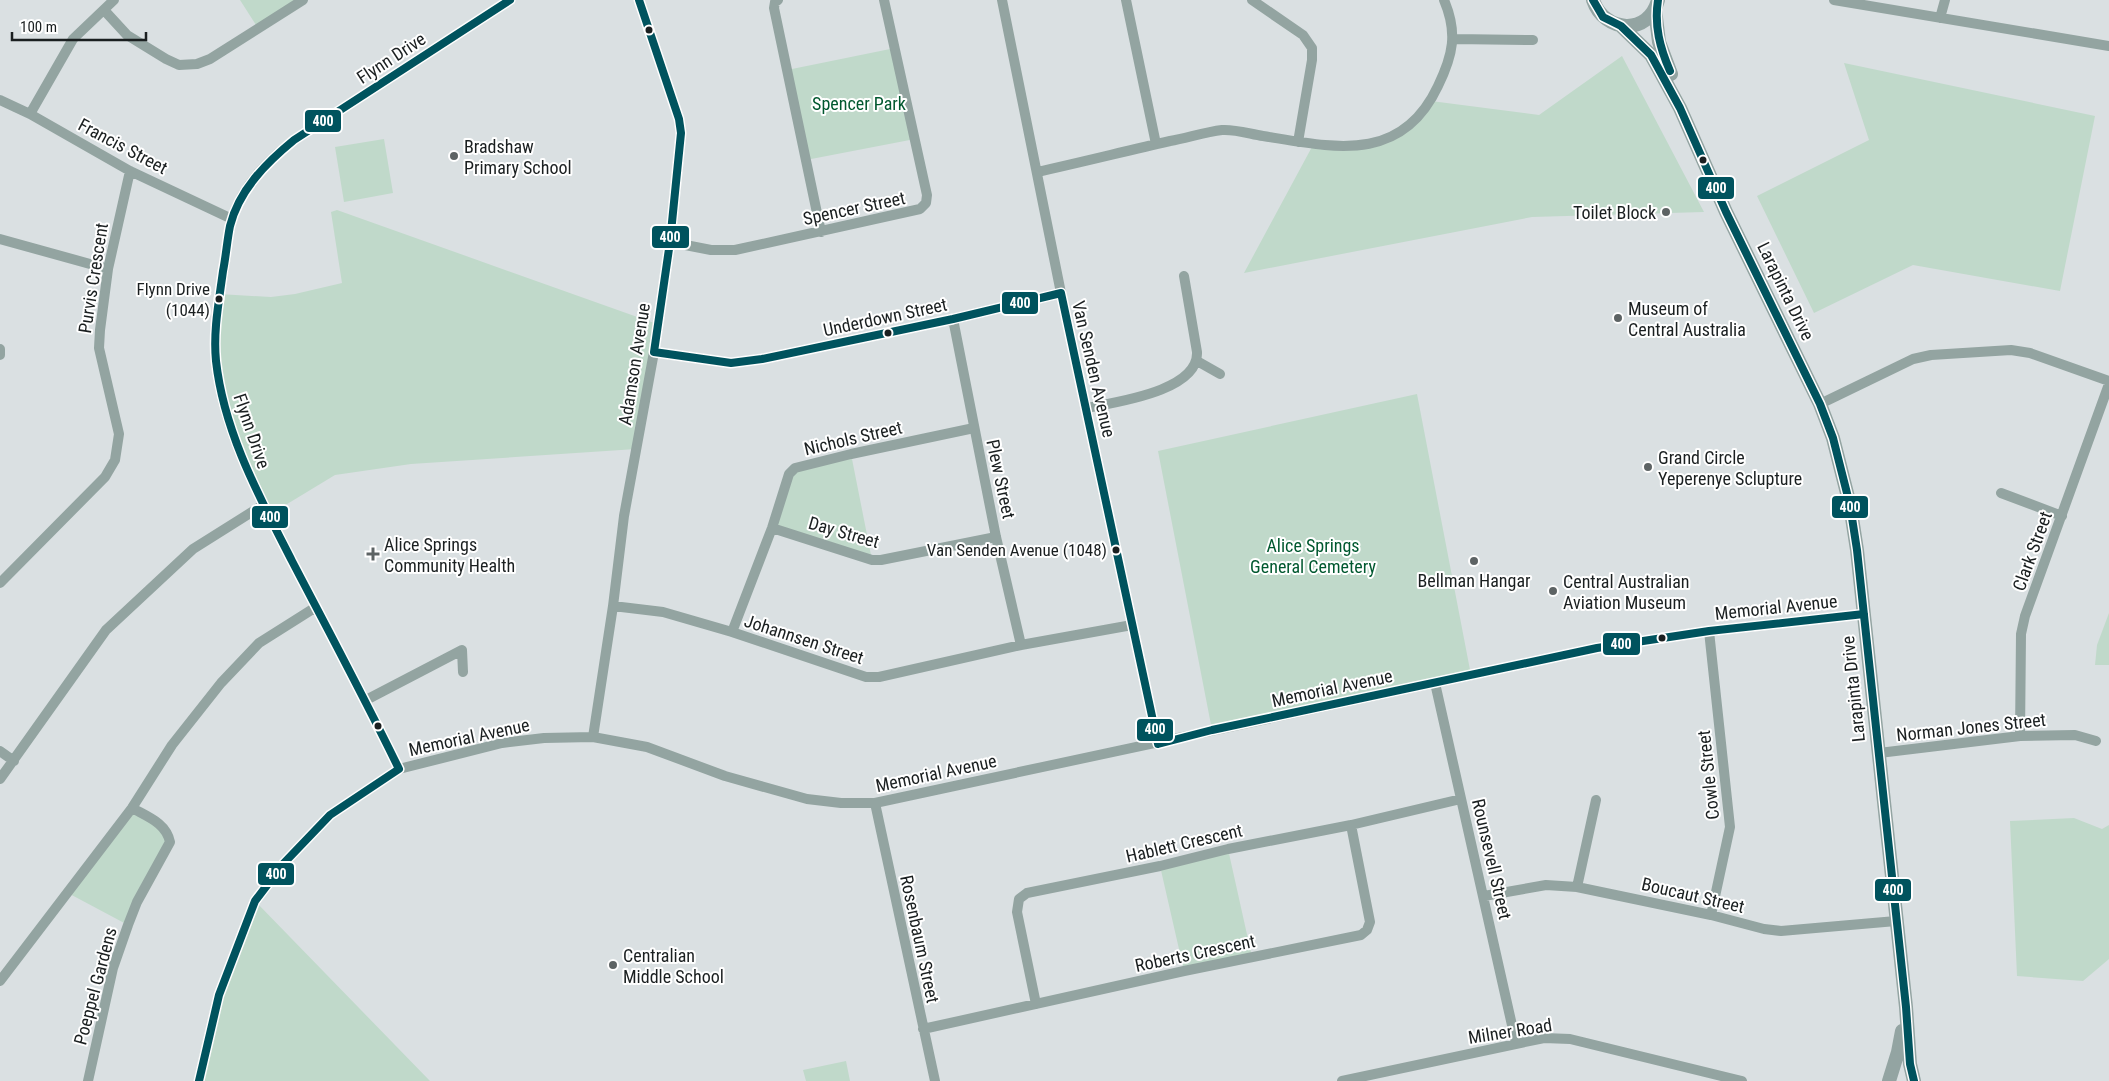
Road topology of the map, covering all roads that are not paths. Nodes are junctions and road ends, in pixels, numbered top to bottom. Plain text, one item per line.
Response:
1 (114, 0) edge
2 (303, 0) edge
3 (510, 0) edge
4 (639, 0) edge
5 (778, 0) edge
6 (884, 0) edge
7 (1002, 0) edge
8 (1126, 0) edge
9 (1252, 0) edge
10 (1444, 0) edge
11 (1592, 0) edge
12 (1834, 0) edge
13 (1945, 0) edge
14 (1657, 5) edge
15 (104, 10) junction
16 (1940, 18) junction
17 (1621, 26) junction
18 (1454, 39) junction
19 (1533, 40) dead end
20 (2109, 46) edge
21 (0, 100) edge
22 (30, 114) junction
23 (1298, 142) junction
24 (1156, 144) junction
25 (130, 171) junction
26 (1037, 172) junction
27 (1726, 212) junction
28 (232, 219) junction
29 (821, 232) junction
30 (0, 239) edge
31 (670, 242) junction
32 (108, 269) junction
33 (1184, 276) dead end
34 (1061, 293) junction
35 (953, 319) junction
36 (0, 348) edge
37 (654, 352) junction
38 (0, 354) edge
39 (1197, 362) junction
40 (1220, 374) dead end
41 (2109, 383) edge
42 (1820, 404) junction
43 (1087, 408) junction
44 (974, 428) junction
45 (2001, 493) dead end
46 (264, 505) junction
47 (2062, 516) junction
48 (772, 528) junction
49 (996, 537) junction
50 (0, 583) edge
51 (613, 606) junction
52 (316, 607) junction
53 (1864, 614) junction
54 (1132, 625) junction
55 (1709, 631) junction
56 (732, 632) junction
57 (1021, 645) junction
58 (463, 672) dead end
59 (1435, 683) junction
60 (366, 700) junction
61 (593, 736) junction
62 (2020, 736) junction
63 (2096, 741) dead end
64 (1158, 744) junction
65 (0, 751) edge
66 (1879, 753) junction
67 (14, 761) junction
68 (399, 769) junction
69 (0, 780) edge
70 (1461, 799) junction
71 (1596, 800) dead end
72 (874, 804) junction
73 (132, 808) junction
74 (1351, 825) junction
75 (1577, 887) junction
76 (1484, 896) junction
77 (1711, 915) junction
78 (1896, 921) junction
79 (1902, 978) junction
80 (0, 981) edge
81 (1036, 1004) junction
82 (923, 1029) junction
83 (1516, 1043) junction
84 (88, 1081) edge
85 (199, 1081) edge
86 (935, 1081) edge
87 (1342, 1081) edge
88 (1742, 1081) edge
89 (1889, 1081) edge
90 (1914, 1081) edge

1 - 15 street
2 - 15 street
3 - 28 street, Flynn Drive
4 - 31 street, Adamson Avenue
5 - 29 street
6 - 29 street, Spencer Street
7 - 26 street, Van Senden Avenue
8 - 24 street
9 - 23 street
10 - 18 street
11 - 17 main road, Larapinta Drive
12 - 16 street
13 - 16 street
14 - 17 main road
14 - 27 main road, Larapinta Drive
15 - 22 street
16 - 20 street
17 - 27 main road, Larapinta Drive
18 - 19 street
18 - 23 street
21 - 22 street, Francis Street
22 - 25 street, Francis Street
23 - 24 street
24 - 26 street
25 - 28 street, Francis Street
25 - 32 street, Purvis Crescent
26 - 34 street, Van Senden Avenue
27 - 42 main road, Larapinta Drive
28 - 46 street, Flynn Drive
29 - 31 street, Spencer Street
30 - 32 street
31 - 37 street, Adamson Avenue
32 - 50 street, Purvis Crescent
33 - 39 street
34 - 35 street, Underdown Street
34 - 43 street, Van Senden Avenue
35 - 37 street, Underdown Street
35 - 44 street, Plew Street
36 - 38 street
37 - 51 street, Adamson Avenue
39 - 40 street
39 - 43 street
41 - 42 street
41 - 47 street, Clark Street
42 - 53 main road, Larapinta Drive
43 - 54 street, Van Senden Avenue
44 - 48 street, Nichols Street
44 - 49 street, Plew Street
45 - 47 street
46 - 52 street, Flynn Drive
46 - 67 street
47 - 62 street, Clark Street
48 - 49 street, Day Street
48 - 56 street, Nichols Street
49 - 57 street, Plew Street
51 - 56 street, Johannsen Street
51 - 61 street, Adamson Avenue
52 - 60 street, Flynn Drive
52 - 73 street
53 - 55 street, Memorial Avenue
53 - 66 main road, Larapinta Drive
54 - 57 street, Johannsen Street
54 - 64 street, Van Senden Avenue
55 - 59 street, Memorial Avenue
55 - 77 street, Cowle Street
56 - 57 street, Johannsen Street
58 - 60 street
59 - 64 street, Memorial Avenue
59 - 70 street, Rounsevell Street
60 - 68 street, Flynn Drive
61 - 68 street, Memorial Avenue
61 - 72 street, Memorial Avenue
62 - 63 street, Norman Jones Street
62 - 66 street, Norman Jones Street
64 - 72 street, Memorial Avenue
65 - 67 street
66 - 78 main road, Larapinta Drive
67 - 69 street
68 - 85 street, Memorial Avenue
70 - 74 street, Hablett Crescent
70 - 76 street, Rounsevell Street
71 - 75 street
72 - 82 street, Rosenbaum Street
73 - 80 street
73 - 84 street, Poeppel Gardens
74 - 81 street, Roberts Crescent
74 - 81 street, Hablett Crescent
75 - 76 street, Boucaut Street
75 - 77 street, Boucaut Street
76 - 83 street, Rounsevell Street
77 - 78 street, Boucaut Street
78 - 79 main road, Larapinta Drive
79 - 89 main road, Larapinta Drive
79 - 90 main road, Larapinta Drive
81 - 82 street, Roberts Crescent
82 - 86 street, Rosenbaum Street
83 - 87 street, Milner Road
83 - 88 street, Milner Road

